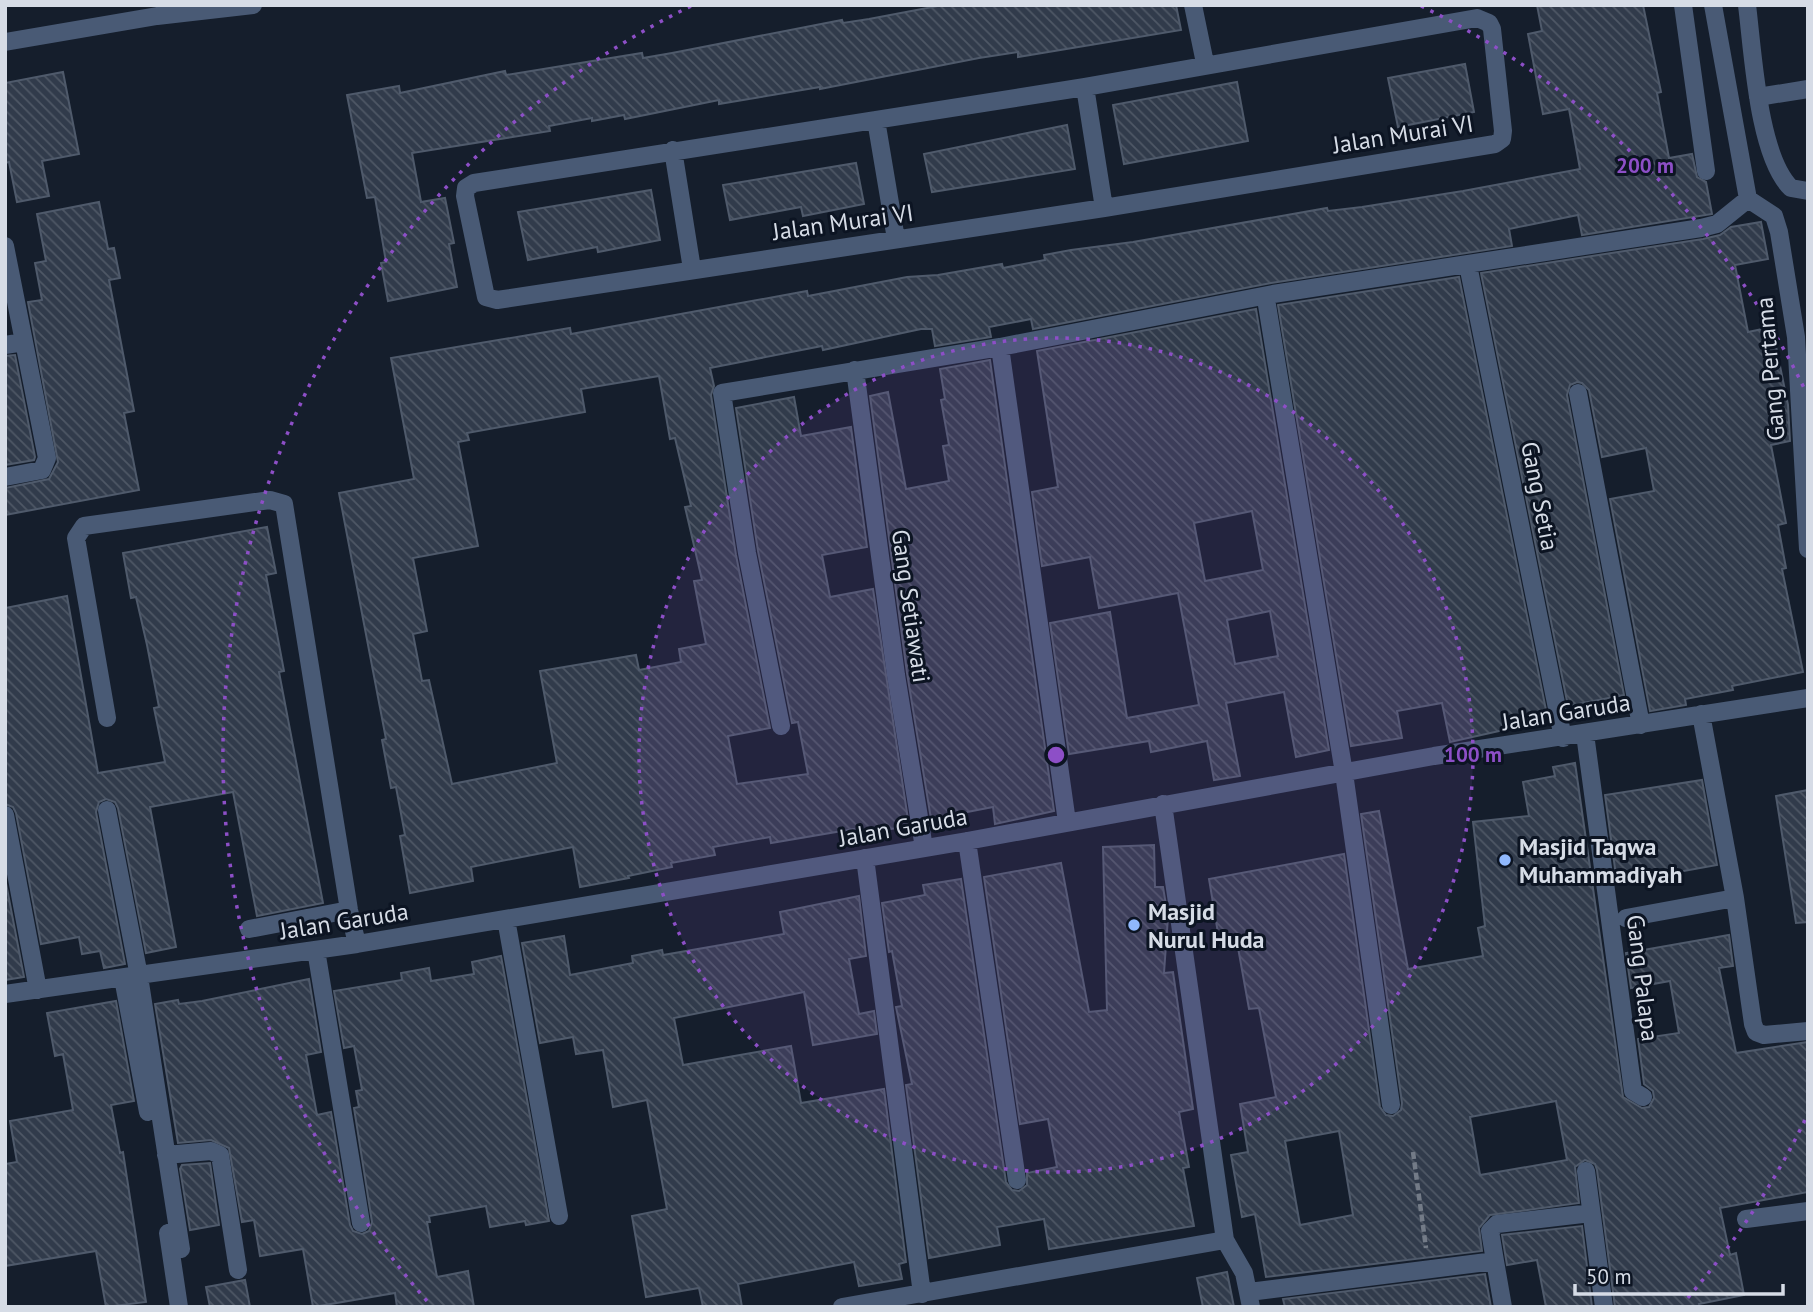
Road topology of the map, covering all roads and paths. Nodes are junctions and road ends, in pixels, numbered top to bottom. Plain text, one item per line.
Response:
1 (253, 5) edge
2 (1193, 5) edge
3 (1683, 5) edge
4 (1713, 5) edge
5 (1747, 5) edge
6 (5, 42) edge
7 (1205, 64) junction
8 (1085, 87) junction
9 (1808, 89) edge
10 (1758, 96) junction
11 (876, 120) junction
12 (673, 150) junction
13 (1706, 171) dead end
14 (1808, 191) edge
15 (1748, 199) junction
16 (1104, 208) junction
17 (896, 239) junction
18 (5, 246) edge
19 (1468, 265) junction
20 (692, 270) junction
21 (1267, 305) dead end
22 (24, 342) junction
23 (5, 345) edge
24 (1000, 347) junction
25 (855, 370) junction
26 (1578, 393) dead end
27 (5, 477) edge
28 (1808, 549) edge
29 (1808, 698) edge
30 (1701, 714) junction
31 (107, 718) dead end
32 (1641, 725) junction
33 (781, 726) dead end
34 (1586, 734) junction
35 (1563, 738) junction
36 (1344, 774) junction
37 (1163, 804) junction
38 (107, 810) dead end
39 (5, 815) edge
40 (1067, 822) junction
41 (967, 841) junction
42 (924, 848) junction
43 (865, 858) junction
44 (1735, 898) junction
45 (349, 910) junction
46 (1626, 918) dead end
47 (506, 919) junction
48 (249, 929) dead end
49 (358, 944) junction
50 (316, 950) junction
51 (131, 977) junction
52 (38, 990) junction
53 (5, 994) edge
54 (1808, 1031) edge
55 (1643, 1097) dead end
56 (1391, 1105) dead end
57 (1413, 1152) dead end
58 (166, 1155) junction
59 (1586, 1171) dead end
60 (1017, 1180) dead end
61 (1808, 1211) edge
62 (1591, 1213) junction
63 (559, 1216) dead end
64 (1746, 1219) dead end
65 (361, 1223) dead end
66 (1225, 1240) junction
67 (181, 1249) dead end
68 (1495, 1261) junction
69 (238, 1270) dead end
70 (1429, 1270) junction
71 (922, 1294) junction
72 (1250, 1299) edge
73 (179, 1307) edge
74 (842, 1307) edge
75 (1503, 1307) edge
76 (1604, 1307) edge

1 - 6 street
2 - 7 street
3 - 13 street
4 - 15 street
5 - 10 street
7 - 8 street, Jalan Murai VI
7 - 16 street, Jalan Murai VI
8 - 11 street, Jalan Murai VI
8 - 16 street
9 - 10 street
10 - 14 street
11 - 12 street, Jalan Murai VI
11 - 17 street
12 - 20 street
12 - 20 street, Jalan Murai VI
15 - 19 street
15 - 28 street, Gang Pertama
16 - 17 street, Jalan Murai VI
17 - 20 street, Jalan Murai VI
18 - 22 street
19 - 24 street
19 - 35 street, Gang Setia
21 - 36 street
22 - 23 street
22 - 27 street
24 - 25 street
24 - 40 street
25 - 33 street
25 - 42 street, Gang Setiawati
26 - 32 street
29 - 30 street, Jalan Garuda
30 - 32 street, Jalan Garuda
30 - 44 street
31 - 45 street
32 - 34 street, Jalan Garuda
34 - 35 street, Jalan Garuda
34 - 55 street, Gang Palapa
35 - 36 street, Jalan Garuda
36 - 37 street, Jalan Garuda
36 - 56 street
37 - 40 street, Jalan Garuda
37 - 66 street
38 - 51 street
39 - 52 street
40 - 41 street, Jalan Garuda
41 - 42 street, Jalan Garuda
41 - 60 street
42 - 43 street, Jalan Garuda
43 - 47 street, Jalan Garuda
43 - 71 street
44 - 46 street
44 - 54 street
45 - 48 street
45 - 49 street
47 - 49 street, Jalan Garuda
47 - 63 street
49 - 50 street, Jalan Garuda
50 - 51 street, Jalan Garuda
50 - 65 street
51 - 52 street, Jalan Garuda
51 - 58 street
51 - 73 street
52 - 53 street, Jalan Garuda
57 - 70 path
58 - 67 street
58 - 69 street
59 - 62 street
61 - 64 street
62 - 68 street
62 - 76 street
66 - 71 street
66 - 72 street
68 - 70 street
68 - 75 street
70 - 72 street
71 - 74 street

